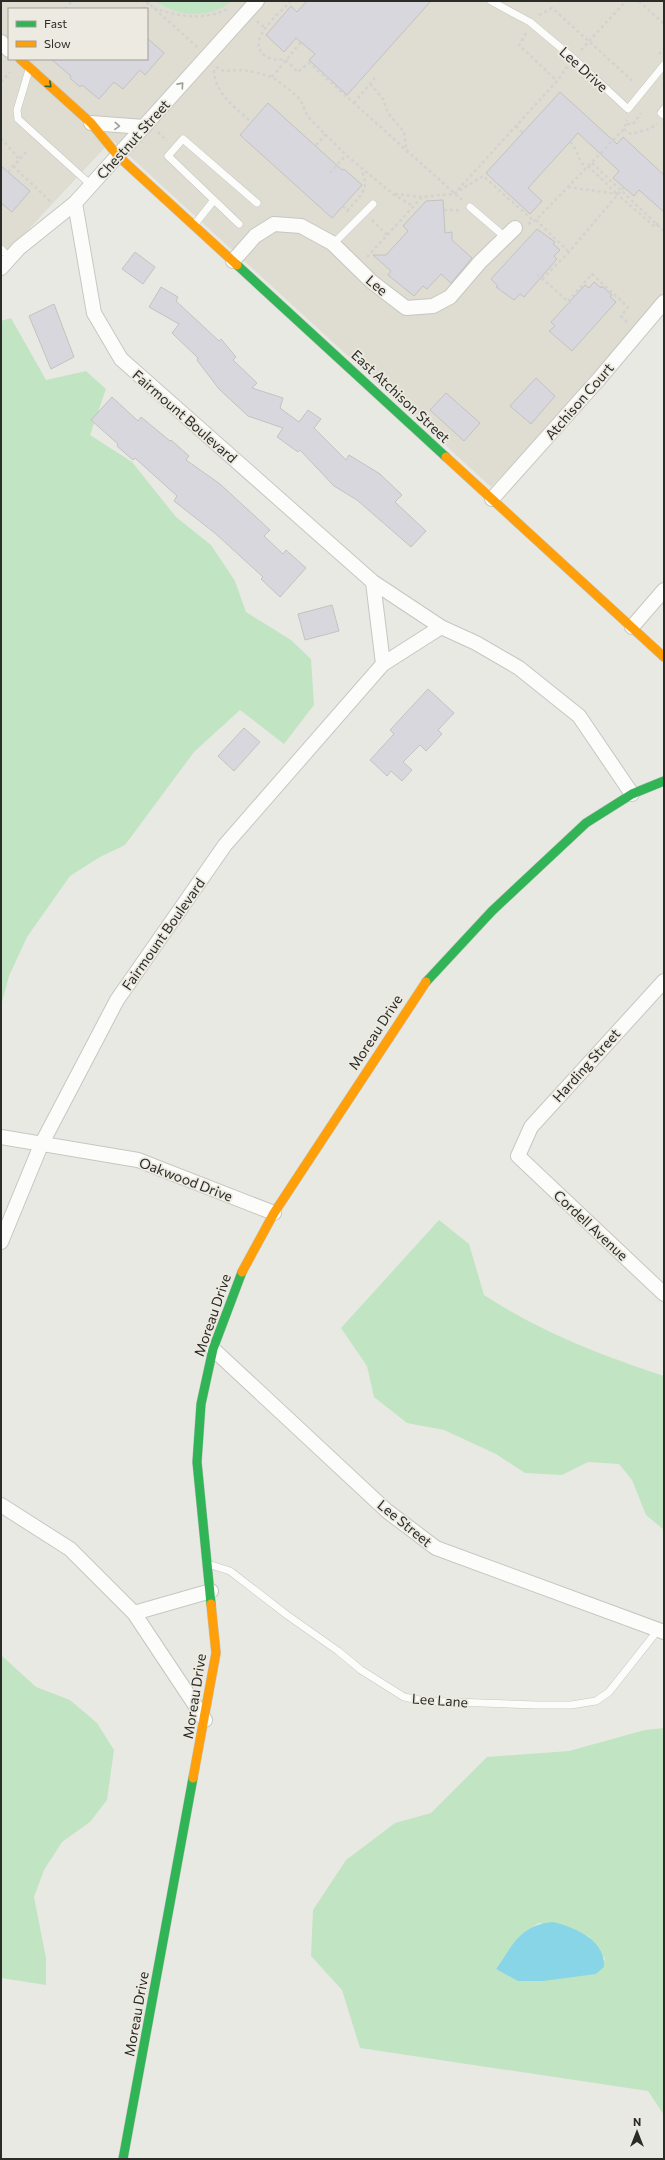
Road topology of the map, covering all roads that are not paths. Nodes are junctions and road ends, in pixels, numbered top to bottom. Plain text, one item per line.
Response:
1 (257, 1) edge
2 (491, 1) edge
3 (17, 63) edge
4 (664, 65) edge
5 (30, 68) junction
6 (664, 109) edge
7 (664, 115) edge
8 (92, 123) junction
9 (144, 127) junction
10 (118, 156) junction
11 (91, 185) junction
12 (214, 200) junction
13 (75, 203) junction
14 (257, 203) dead end
15 (373, 204) dead end
16 (470, 207) dead end
17 (240, 224) dead end
18 (194, 226) junction
19 (510, 232) joint
20 (333, 244) junction
21 (4, 259) edge
22 (233, 261) junction
23 (664, 302) edge
24 (492, 499) junction
25 (373, 582) junction
26 (664, 590) edge
27 (442, 627) junction
28 (632, 627) junction
29 (664, 657) edge
30 (383, 664) junction
31 (664, 781) edge
32 (632, 794) junction
33 (664, 981) edge
34 (1, 1137) edge
35 (41, 1145) junction
36 (518, 1156) joint
37 (274, 1213) junction
38 (1, 1242) edge
39 (664, 1294) edge
40 (213, 1349) junction
41 (1, 1505) edge
42 (208, 1564) junction
43 (211, 1591) junction
44 (134, 1613) junction
45 (661, 1631) edge
46 (205, 1720) junction
47 (123, 2159) edge

9 -> 1 street, Chestnut Street
2 - 4 lane, Lee Drive
3 - 5 main road, East Atchison Street
5 -> 8 main road, East Atchison Street
5 - 11 lane
6 - 7 lane
8 -> 9 street
8 - 10 main road, East Atchison Street
9 - 10 street, Chestnut Street
10 - 11 street, Chestnut Street
10 - 18 main road, East Atchison Street
11 - 13 street, Chestnut Street
12 - 14 lane
12 - 17 lane
12 - 18 lane
13 - 21 street, Chestnut Street
13 - 25 street, Fairmount Boulevard
15 - 20 lane
16 - 19 lane
18 - 22 main road, East Atchison Street
19 - 20 street, Lee
20 - 22 street, Lee
22 - 24 main road, East Atchison Street
23 - 24 street, Atchison Court
24 - 28 main road, East Atchison Street
25 - 27 street, Fairmount Boulevard
25 - 30 street
26 - 28 street
27 - 30 street, Fairmount Boulevard
27 - 32 street
28 - 29 main road, East Atchison Street
30 - 35 street, Fairmount Boulevard
31 - 32 main road, Moreau Drive
32 - 37 main road, Moreau Drive
33 - 36 street, Harding Street
34 - 35 street, Oakwood Drive
35 - 37 street, Oakwood Drive
35 - 38 street, Fairmount Boulevard
36 - 39 street, Cordell Avenue
37 - 40 main road, Moreau Drive
40 - 42 main road, Moreau Drive
40 - 45 street, Lee Street
41 - 44 street
42 - 43 main road, Moreau Drive
42 - 45 lane, Lee Lane
43 - 44 street
43 - 46 main road, Moreau Drive
44 - 46 street
46 - 47 main road, Moreau Drive

